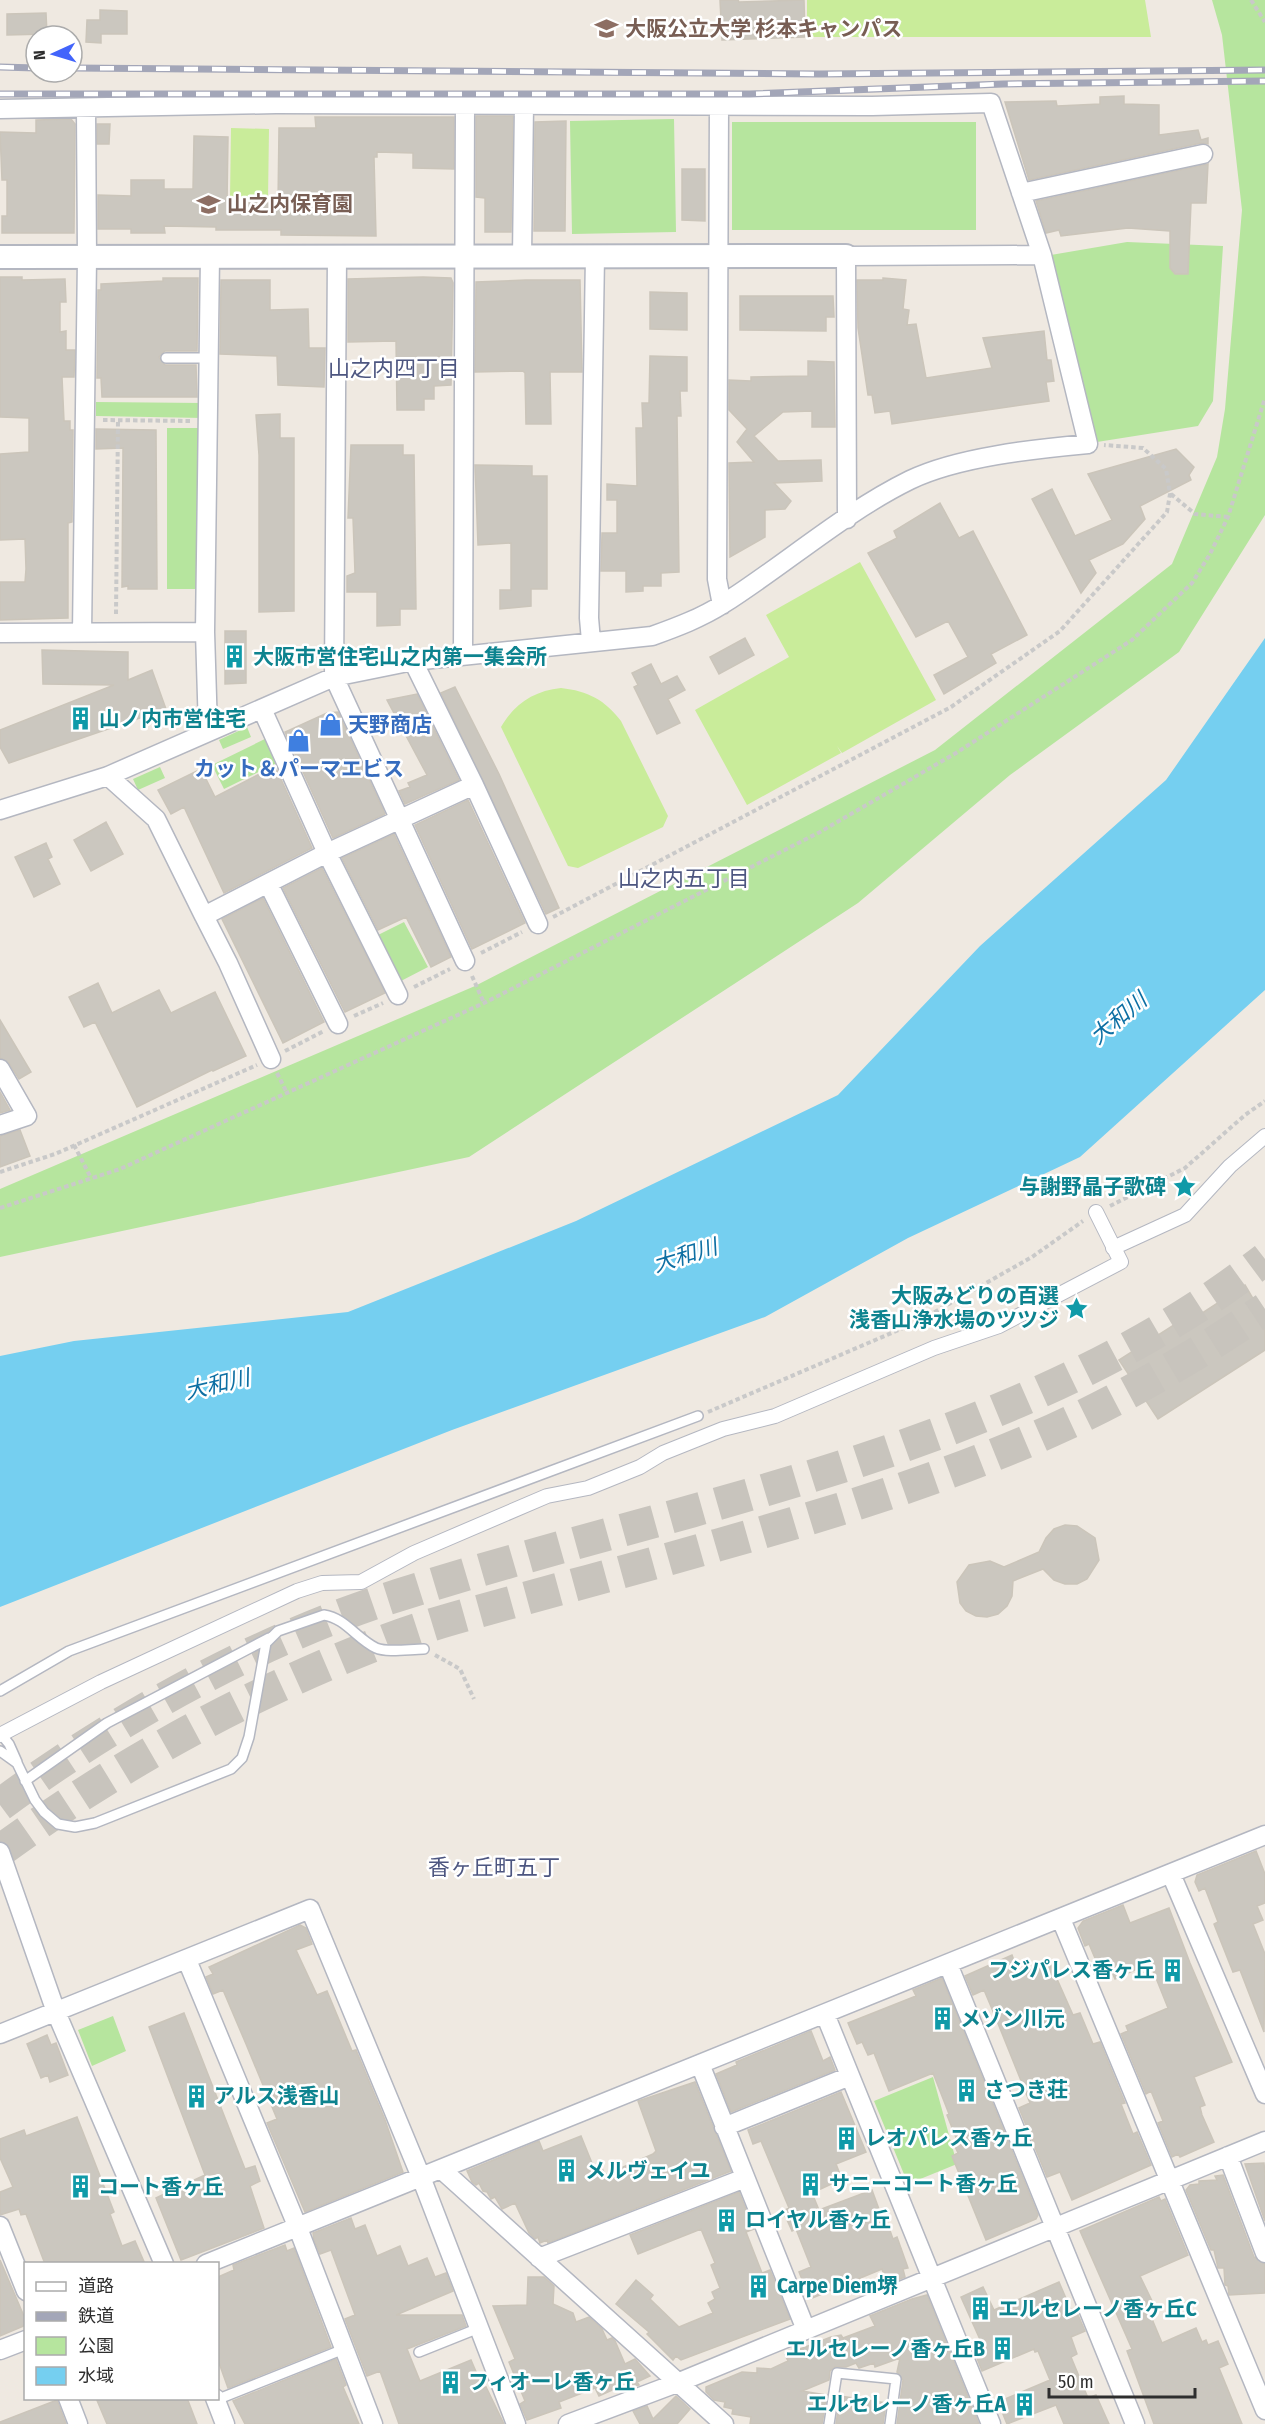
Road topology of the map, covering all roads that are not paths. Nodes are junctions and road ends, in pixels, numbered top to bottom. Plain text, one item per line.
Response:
1 (465, 105) junction
2 (524, 105) junction
3 (719, 106) junction
4 (0, 109) edge
5 (86, 109) junction
6 (1203, 154) dead end
7 (1021, 193) junction
8 (1042, 255) junction
9 (210, 256) junction
10 (337, 256) junction
11 (462, 256) junction
12 (522, 256) junction
13 (595, 256) junction
14 (720, 256) junction
15 (846, 256) junction
16 (0, 257) edge
17 (87, 258) junction
18 (166, 358) dead end
19 (210, 358) junction
20 (847, 519) junction
21 (722, 605) junction
22 (205, 632) junction
23 (0, 633) edge
24 (82, 633) junction
25 (591, 641) junction
26 (463, 657) junction
27 (413, 661) junction
28 (334, 677) junction
29 (262, 709) junction
30 (208, 730) junction
31 (108, 776) junction
32 (474, 784) junction
33 (0, 810) edge
34 (398, 822) junction
35 (327, 854) junction
36 (269, 885) junction
37 (204, 916) junction
38 (538, 924) road end
39 (465, 961) road end
40 (398, 995) road end
41 (338, 1024) road end
42 (274, 1066) road end
43 (0, 1069) edge
44 (0, 1125) edge
45 (1265, 1136) edge
46 (1095, 1212) road end
47 (1113, 1248) junction
48 (698, 1416) road end
49 (270, 1638) junction
50 (424, 1649) road end
51 (0, 1691) edge
52 (0, 1734) edge
53 (0, 1751) edge
54 (17, 1763) junction
55 (26, 1781) junction
56 (1265, 1835) edge
57 (0, 1852) edge
58 (1171, 1874) junction
59 (1061, 1918) junction
60 (187, 1960) junction
61 (948, 1964) junction
62 (56, 2013) junction
63 (825, 2014) junction
64 (0, 2034) edge
65 (700, 2064) junction
66 (850, 2076) junction
67 (1265, 2094) edge
68 (724, 2127) junction
69 (1265, 2140) edge
70 (1228, 2156) junction
71 (441, 2169) junction
72 (421, 2177) junction
73 (745, 2178) junction
74 (1170, 2180) junction
75 (0, 2226) edge
76 (298, 2228) junction
77 (1055, 2228) junction
78 (1265, 2253) edge
79 (539, 2258) junction
80 (163, 2262) edge
81 (211, 2262) edge
82 (933, 2278) junction
83 (24, 2285) edge
84 (479, 2328) junction
85 (806, 2330) junction
86 (24, 2341) edge
87 (344, 2349) junction
88 (0, 2350) edge
89 (419, 2352) dead end
90 (677, 2383) junction
91 (219, 2398) edge
92 (69, 2400) edge
93 (216, 2400) edge
94 (1265, 2410) edge
95 (78, 2424) edge
96 (225, 2424) edge
97 (373, 2424) edge
98 (516, 2424) edge
99 (568, 2424) edge
100 (724, 2424) edge
101 (829, 2424) edge
102 (890, 2424) edge
103 (991, 2424) edge
104 (1135, 2424) edge

1 - 2 street
1 - 5 street
1 - 11 street
2 - 3 street
2 - 12 street
3 - 7 street
3 - 14 street
4 - 5 street
5 - 17 street
6 - 7 street
7 - 8 street
8 - 15 street
8 - 20 street
9 - 10 street
9 - 17 street
9 - 19 street
10 - 11 street
10 - 28 street
11 - 12 street
11 - 26 street
12 - 13 street
13 - 14 street
13 - 25 street
14 - 15 street
14 - 21 street
15 - 20 street
16 - 17 street
17 - 24 street
18 - 19 lane
19 - 22 street
20 - 21 street
21 - 25 street
22 - 24 street
22 - 30 street
23 - 24 street
25 - 26 street
26 - 27 street
27 - 28 street
27 - 32 street
28 - 29 street
28 - 34 street
29 - 30 street
29 - 35 street
30 - 31 street
31 - 33 street
31 - 37 street
32 - 34 street
32 - 38 street
34 - 35 street
34 - 39 street
35 - 36 street
35 - 40 street
36 - 37 street
36 - 41 street
37 - 42 street
43 - 44 street
45 - 47 street
46 - 47 street
47 - 52 street
48 - 51 lane
49 - 50 lane
49 - 55 lane
49 - 55 lane
52 - 54 lane
53 - 54 lane
54 - 55 lane
56 - 58 street
57 - 62 street
58 - 59 street
58 - 67 street
59 - 61 street
59 - 74 street
60 - 62 street
60 - 72 street
60 - 76 street
61 - 63 street
61 - 77 street
62 - 64 street
62 - 80 street
63 - 65 street
63 - 66 street
65 - 68 street
65 - 71 street
66 - 68 street
66 - 82 street
68 - 73 street
69 - 70 street
70 - 74 street
70 - 78 street
71 - 72 street
71 - 79 street
72 - 76 street
72 - 84 street
73 - 79 street
73 - 85 street
74 - 77 street
74 - 94 street
75 - 83 street
76 - 81 street
76 - 87 street
77 - 82 street
77 - 104 street
79 - 90 street
82 - 85 street
82 - 103 street
84 - 89 lane
84 - 98 street
85 - 90 street
86 - 88 street
87 - 91 lane
87 - 97 street
90 - 99 street
90 - 100 street
92 - 95 street
93 - 96 street
101 - 102 lane

